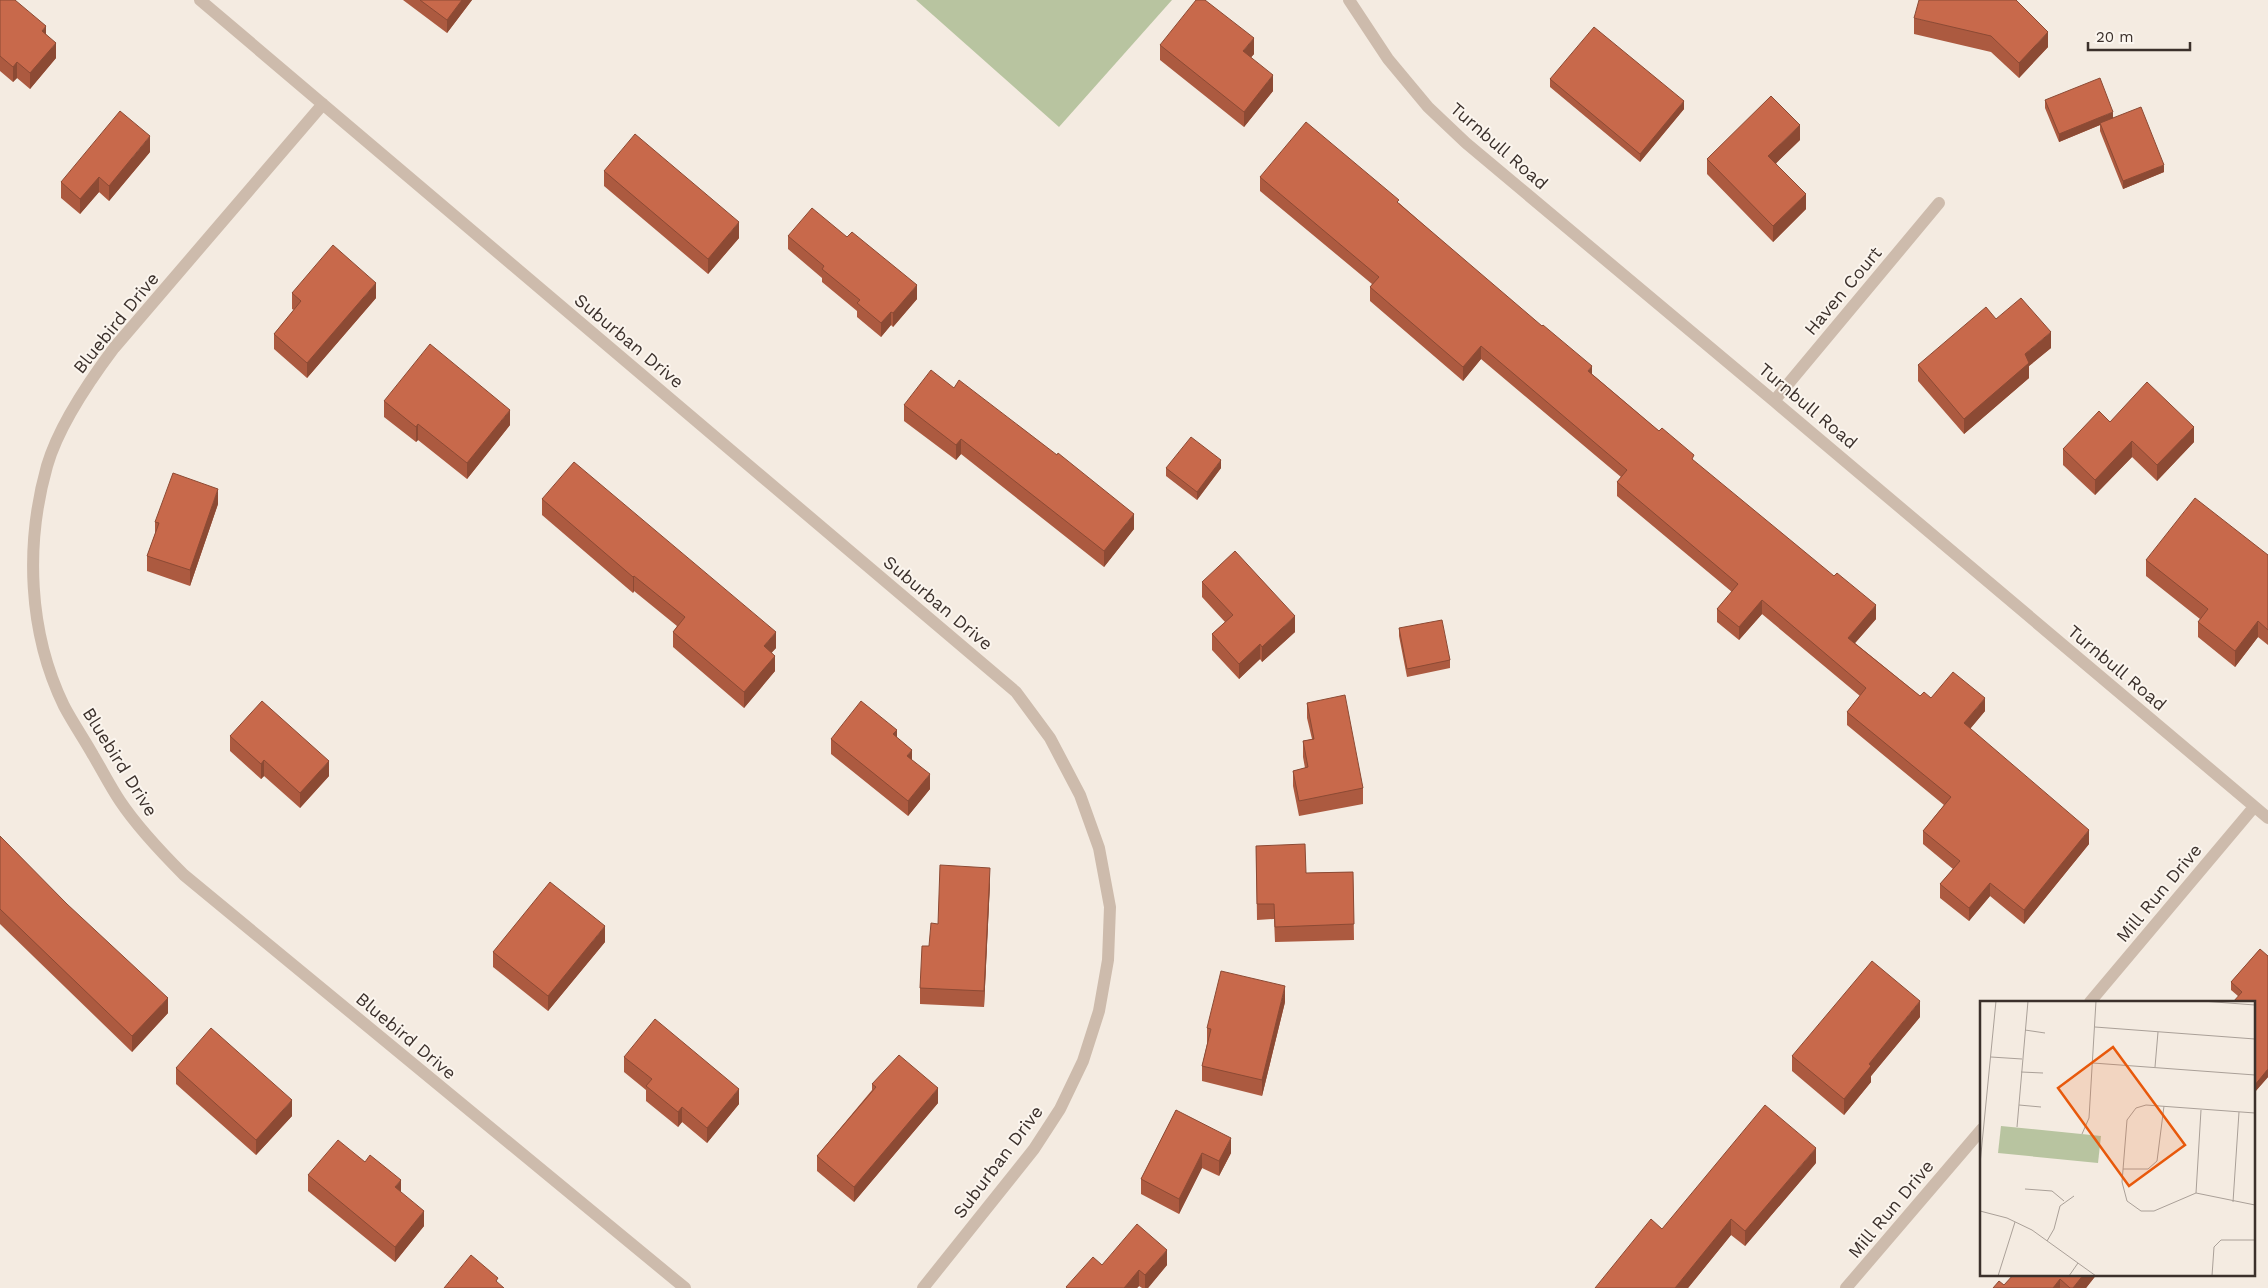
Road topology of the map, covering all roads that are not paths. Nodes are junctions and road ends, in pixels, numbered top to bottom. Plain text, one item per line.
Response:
1 (200, 0) edge
2 (1349, 0) edge
3 (323, 104) junction
4 (1940, 203) dead end
5 (1774, 401) junction
6 (2254, 807) junction
7 (2268, 818) edge
8 (2091, 1001) edge
9 (1980, 1131) edge
10 (684, 1288) edge
11 (923, 1288) edge
12 (1846, 1288) edge

1 - 3 street, Suburban Drive
2 - 5 street, Turnbull Road
3 - 10 street, Bluebird Drive
3 - 11 street, Suburban Drive
4 - 5 street, Haven Court
5 - 6 street, Turnbull Road
6 - 7 street, Turnbull Road
6 - 8 street, Mill Run Drive
9 - 12 street, Mill Run Drive

